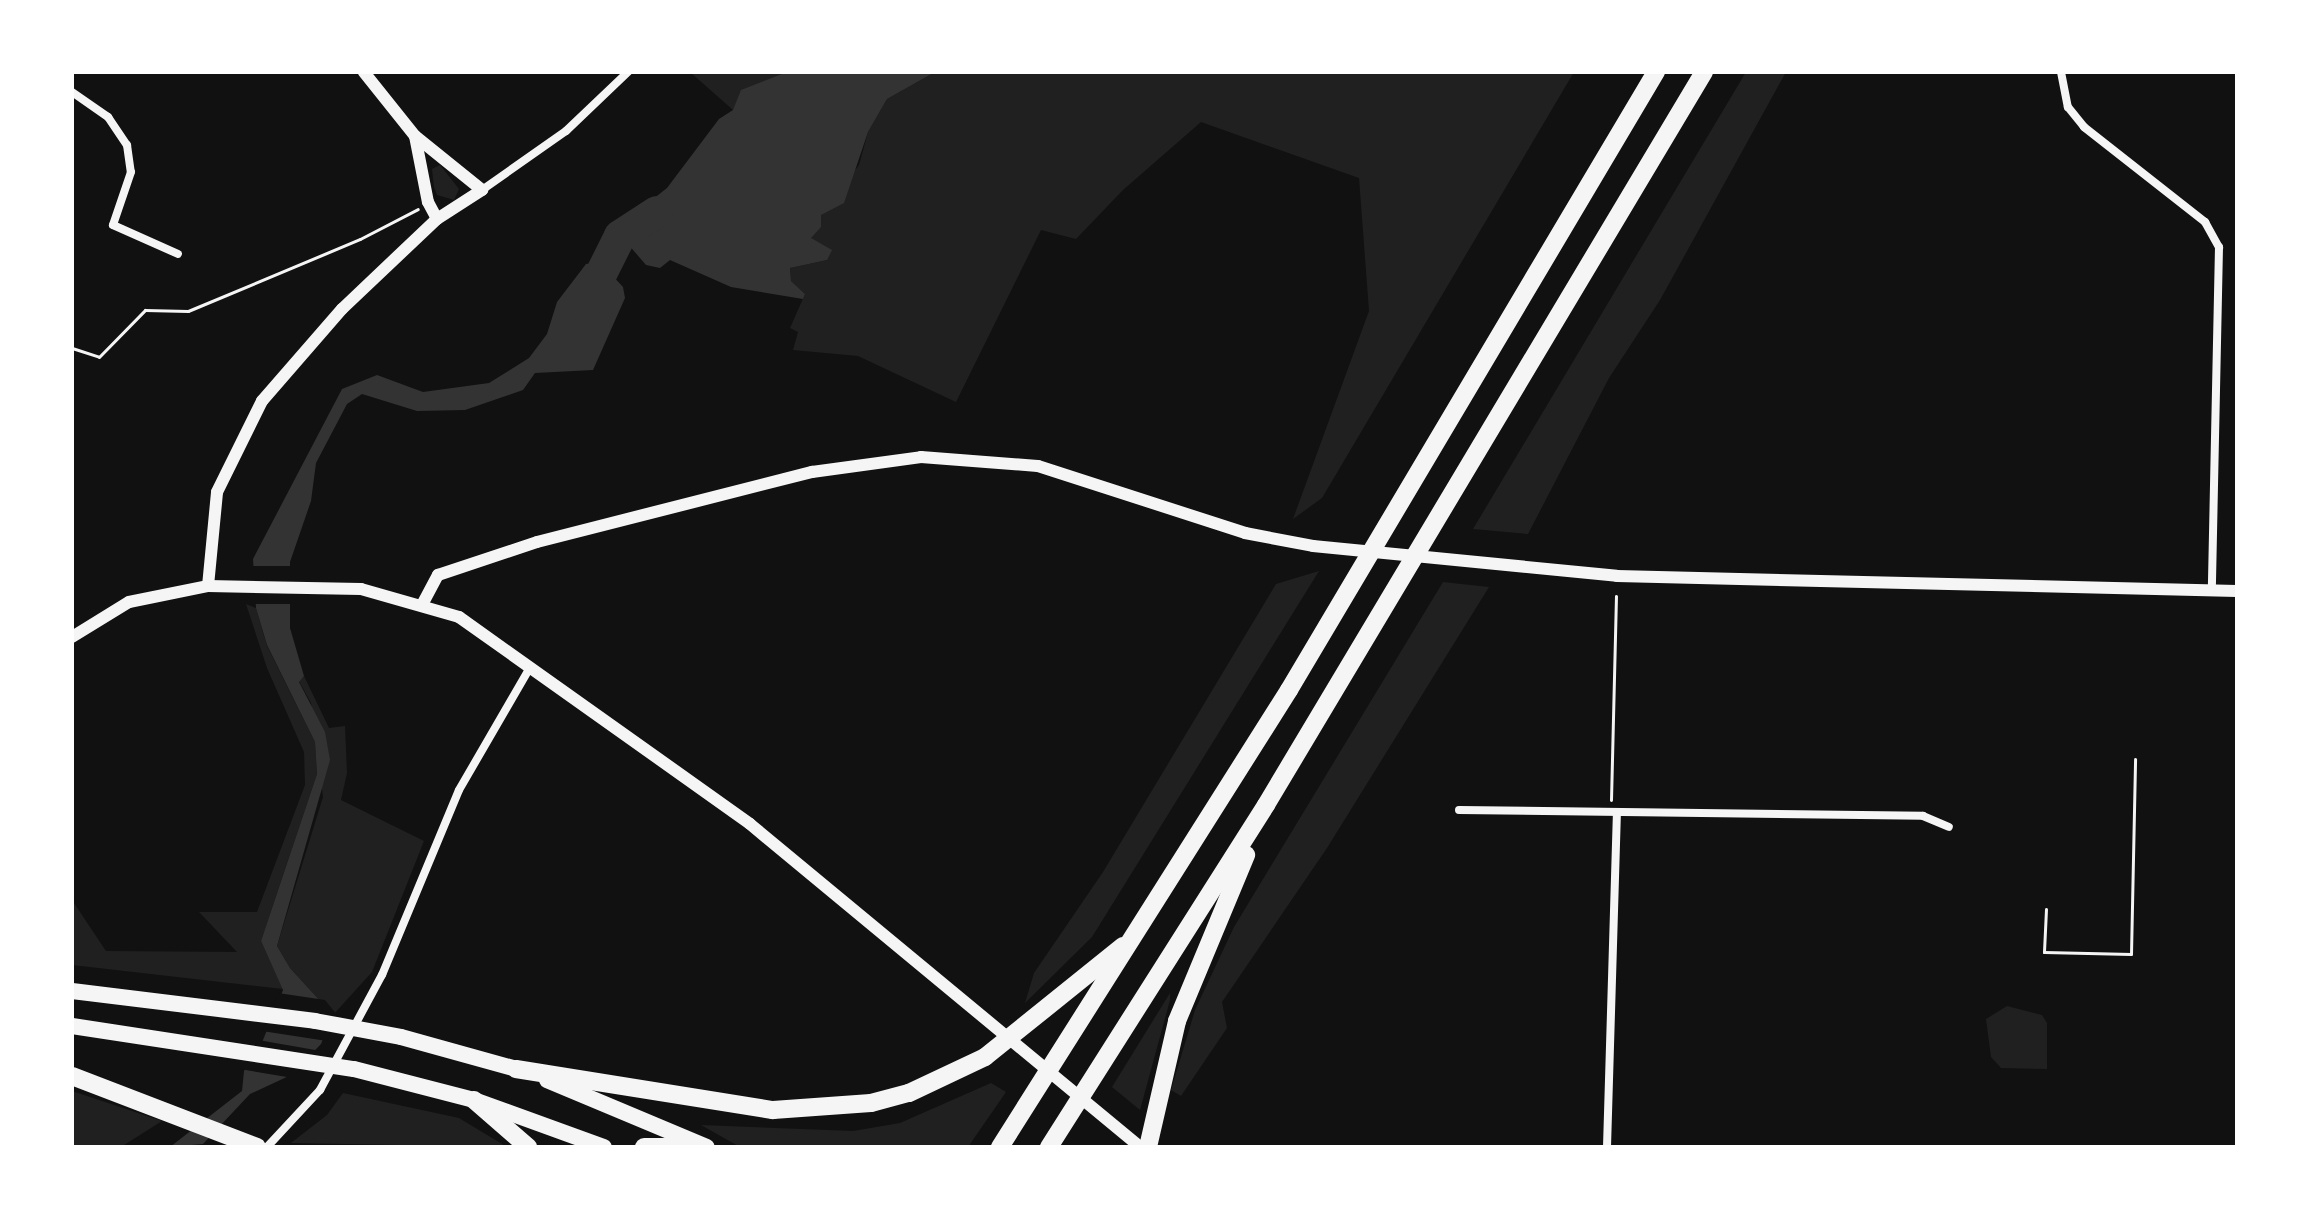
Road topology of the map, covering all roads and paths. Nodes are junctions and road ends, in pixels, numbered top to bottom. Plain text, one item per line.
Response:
1 (364, 72) edge
2 (628, 72) edge
3 (1656, 72) edge
4 (1704, 72) edge
5 (2061, 72) edge
6 (72, 92) edge
7 (415, 136) junction
8 (482, 190) junction
9 (404, 219) dead end
10 (437, 219) junction
11 (178, 254) dead end
12 (72, 348) edge
13 (208, 586) junction
14 (2212, 591) junction
15 (2237, 591) edge
16 (1616, 596) dead end
17 (423, 603) junction
18 (72, 637) edge
19 (531, 666) junction
20 (2135, 759) dead end
21 (1266, 805) junction
22 (1459, 810) dead end
23 (1614, 814) junction
24 (1949, 827) dead end
25 (2046, 909) dead end
26 (1137, 933) junction
27 (72, 991) edge
28 (72, 1026) edge
29 (516, 1069) junction
30 (72, 1076) edge
31 (474, 1100) junction
32 (257, 1147) edge
33 (267, 1147) edge
34 (528, 1147) edge
35 (604, 1147) edge
36 (644, 1147) edge
37 (694, 1147) edge
38 (707, 1147) edge
39 (1000, 1147) edge
40 (1049, 1147) edge
41 (1140, 1147) edge
42 (1148, 1147) edge
43 (1607, 1147) edge

1 - 7 street
2 - 8 street
3 - 26 highway
4 - 21 highway
5 - 14 street
6 - 11 street
7 - 8 street
7 - 10 street
8 - 10 street
9 - 12 path
10 - 13 street
13 - 17 street
13 - 18 street
14 - 15 street
14 - 17 street
16 - 23 path
17 - 19 street
19 - 33 street
19 - 41 street
20 - 25 path
21 - 40 highway
21 - 42 highway
22 - 23 street
23 - 24 street
23 - 43 street
26 - 29 highway
26 - 39 highway
27 - 29 main road
28 - 31 main road
29 - 38 main road
30 - 32 highway
31 - 34 highway
31 - 35 main road
36 - 37 highway

